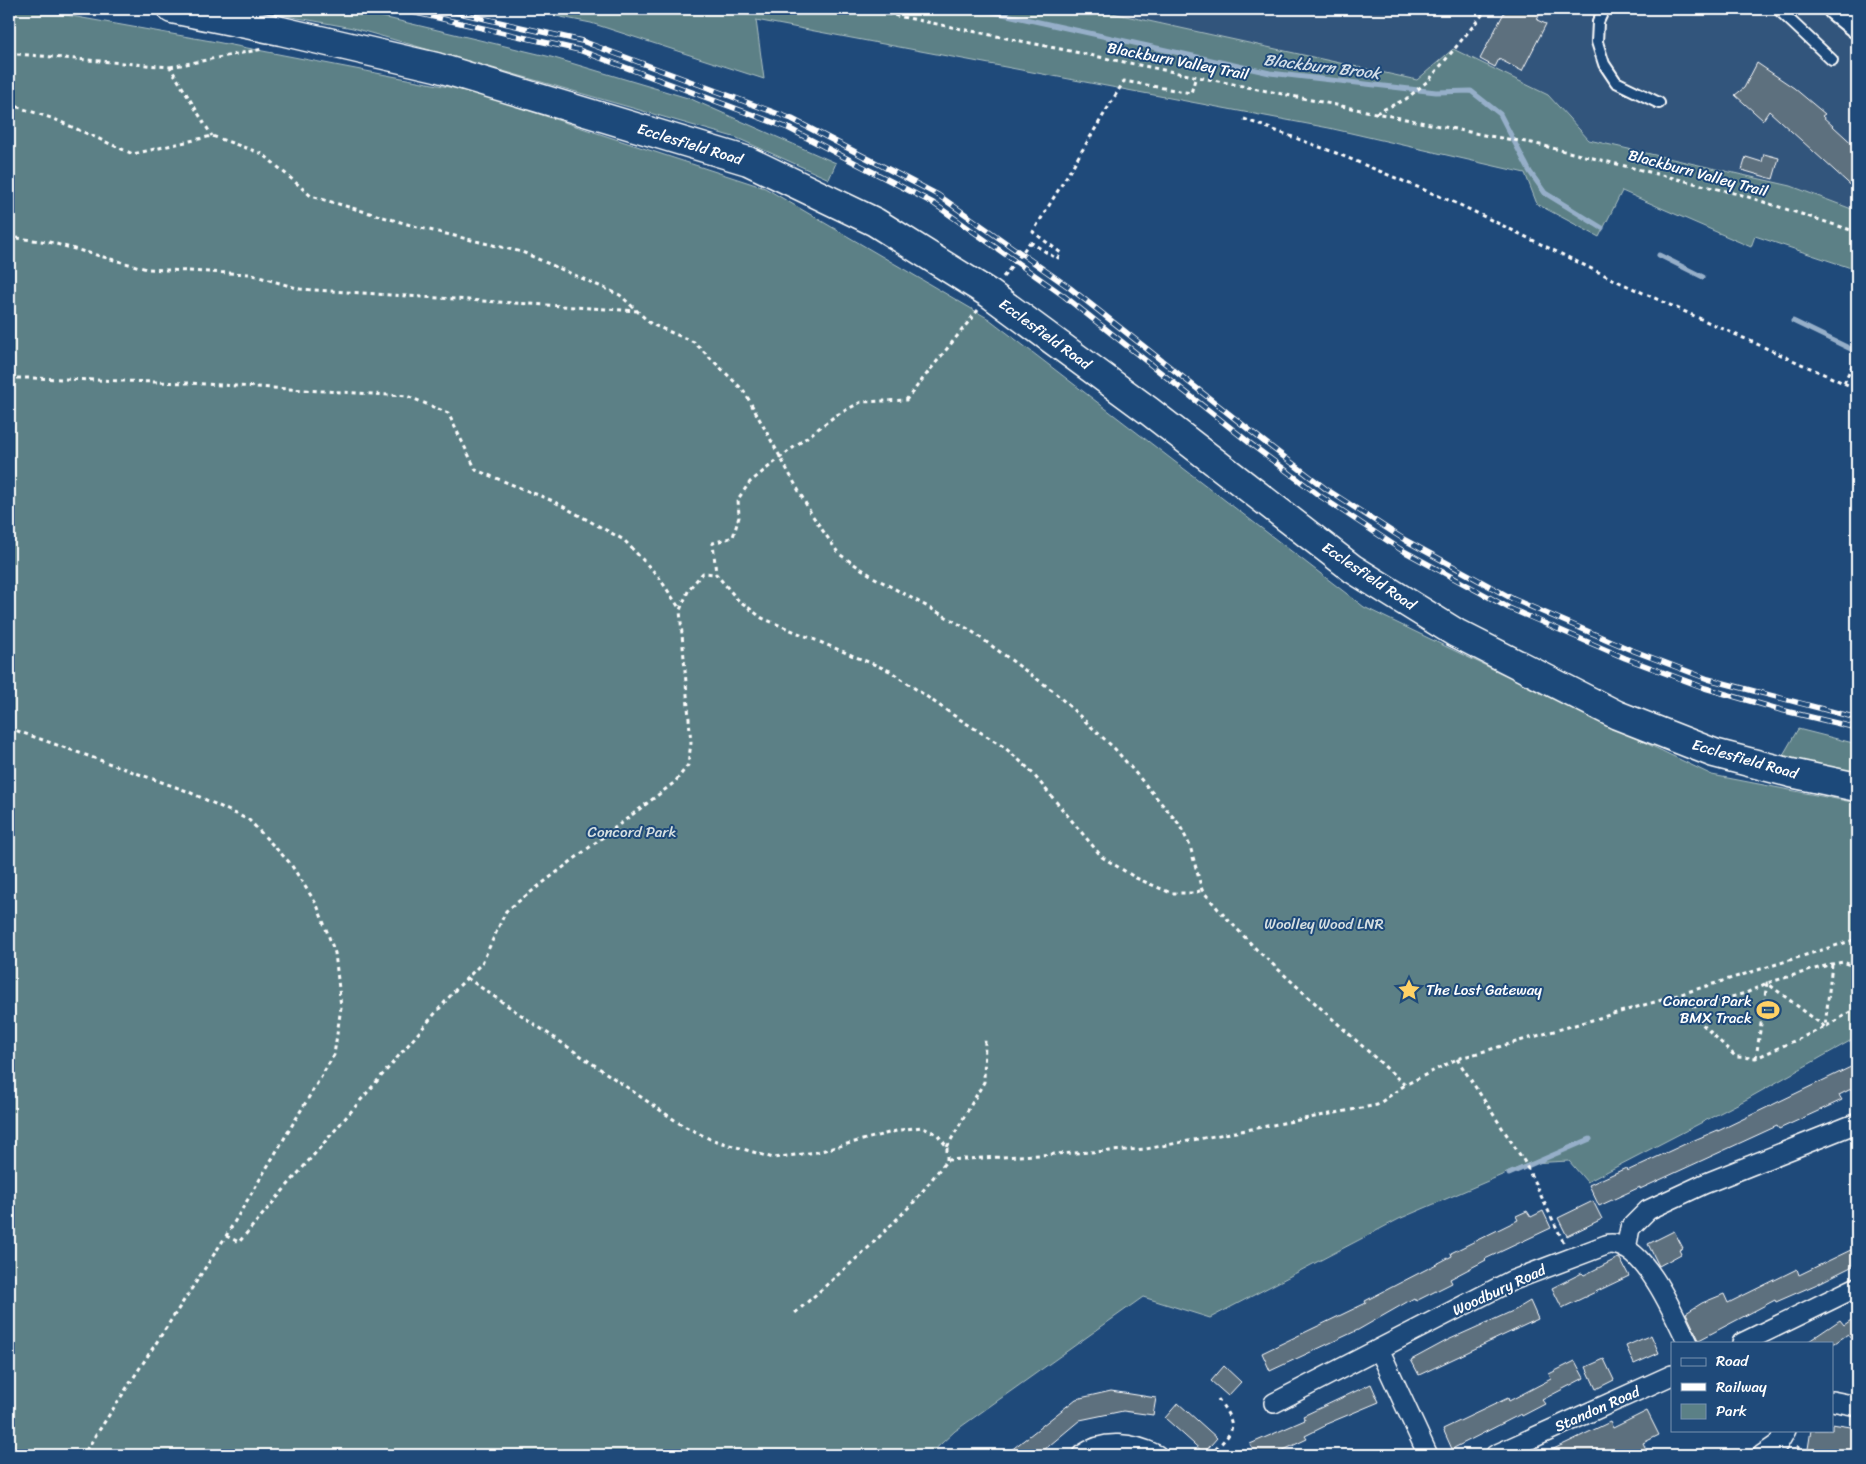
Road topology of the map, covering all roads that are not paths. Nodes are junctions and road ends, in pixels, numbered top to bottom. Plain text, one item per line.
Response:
1 (172, 9) edge
2 (1604, 9) edge
3 (1778, 9) edge
4 (1836, 9) edge
5 (1857, 26) edge
6 (1832, 60) dead end
7 (1660, 103) dead end
8 (1857, 787) edge
9 (1857, 1123) edge
10 (1626, 1249) junction
11 (1857, 1287) edge
12 (1688, 1342) edge
13 (1744, 1342) edge
14 (1379, 1349) junction
15 (1671, 1375) edge
16 (1834, 1401) edge
17 (1274, 1403) dead end
18 (1857, 1406) edge
19 (1785, 1433) edge
20 (1082, 1455) edge
21 (1157, 1455) edge
22 (1428, 1455) edge
23 (1495, 1455) edge
24 (1762, 1455) edge

1 - 8 main road, Ecclesfield Road
2 - 7 lane
3 - 6 lane
4 - 5 street
9 - 10 street
10 - 12 street
10 - 14 street, Woodbury Road
11 - 13 street
14 - 17 street, Woodbury Road
14 - 22 street
15 - 23 street, Standon Road
16 - 18 street
19 - 24 street
20 - 21 street

